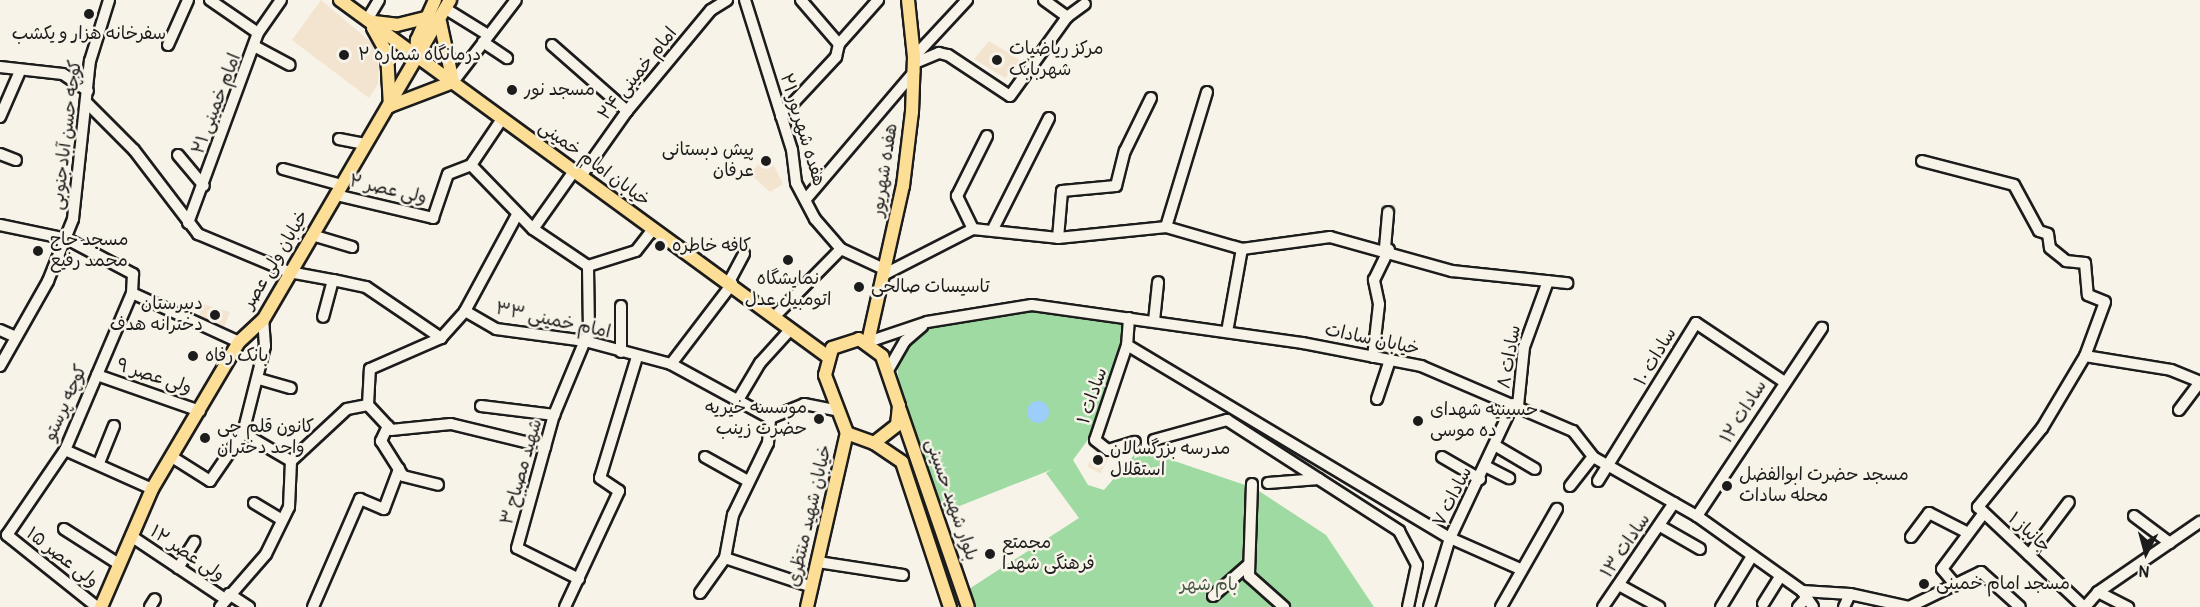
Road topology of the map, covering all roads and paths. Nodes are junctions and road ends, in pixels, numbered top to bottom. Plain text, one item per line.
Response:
1 (110, 0) edge
2 (188, 0) edge
3 (210, 0) edge
4 (281, 0) edge
5 (340, 0) edge
6 (379, 0) edge
7 (516, 0) edge
8 (727, 0) edge
9 (745, 0) edge
10 (801, 0) edge
11 (878, 0) edge
12 (908, 0) edge
13 (967, 0) edge
14 (1044, 0) edge
15 (1085, 4) dead end
16 (430, 9) edge
17 (445, 11) edge
18 (1067, 17) junction
19 (367, 20) junction
20 (258, 33) junction
21 (485, 38) junction
22 (839, 44) junction
23 (168, 45) dead end
24 (552, 45) dead end
25 (256, 47) junction
26 (416, 57) junction
27 (507, 58) dead end
28 (914, 64) junction
29 (290, 65) dead end
30 (0, 67) edge
31 (20, 71) junction
32 (453, 82) junction
33 (88, 91) junction
34 (1207, 92) dead end
35 (1151, 98) dead end
36 (87, 103) junction
37 (390, 106) junction
38 (627, 111) junction
39 (781, 116) junction
40 (0, 117) edge
41 (1049, 118) dead end
42 (502, 119) junction
43 (987, 135) dead end
44 (339, 139) dead end
45 (364, 144) junction
46 (0, 154) edge
47 (177, 155) dead end
48 (16, 160) dead end
49 (1922, 161) dead end
50 (471, 165) junction
51 (283, 169) dead end
52 (578, 174) junction
53 (204, 186) junction
54 (338, 190) junction
55 (806, 200) junction
56 (1388, 212) dead end
57 (517, 215) junction
58 (187, 221) junction
59 (0, 225) edge
60 (994, 227) junction
61 (1166, 227) junction
62 (533, 229) junction
63 (653, 229) junction
64 (974, 229) junction
65 (312, 235) junction
66 (1058, 238) junction
67 (65, 239) junction
68 (352, 247) dead end
69 (841, 249) junction
70 (1242, 249) junction
71 (1387, 249) junction
72 (744, 254) dead end
73 (588, 266) junction
74 (289, 272) junction
75 (886, 272) junction
76 (333, 280) junction
77 (1548, 281) junction
78 (1158, 282) dead end
79 (731, 283) junction
80 (1567, 283) dead end
81 (132, 293) junction
82 (621, 306) dead end
83 (465, 311) junction
84 (323, 317) dead end
85 (774, 317) junction
86 (1129, 318) junction
87 (263, 320) junction
88 (1154, 321) junction
89 (927, 322) junction
90 (1822, 328) dead end
91 (0, 330) edge
92 (790, 330) junction
93 (1227, 332) junction
94 (16, 337) junction
95 (441, 338) junction
96 (585, 341) junction
97 (239, 342) junction
98 (868, 342) junction
99 (1127, 345) junction
100 (621, 352) junction
101 (827, 356) junction
102 (2085, 356) junction
103 (637, 357) junction
104 (1373, 357) junction
105 (1390, 360) junction
106 (671, 364) junction
107 (0, 366) edge
108 (887, 372) junction
109 (97, 375) junction
110 (259, 379) junction
111 (1783, 381) junction
112 (2200, 382) edge
113 (291, 388) dead end
114 (1377, 399) dead end
115 (738, 400) junction
116 (368, 405) junction
117 (1515, 405) junction
118 (481, 406) dead end
119 (899, 406) junction
120 (835, 410) junction
121 (2179, 410) dead end
122 (200, 411) junction
123 (555, 415) junction
124 (770, 418) junction
125 (114, 426) dead end
126 (388, 426) junction
127 (243, 433) junction
128 (847, 433) junction
129 (1154, 440) dead end
130 (1135, 442) dead end
131 (874, 443) junction
132 (1496, 446) junction
133 (545, 447) junction
134 (65, 450) junction
135 (918, 455) junction
136 (172, 457) junction
137 (705, 457) dead end
138 (1442, 457) dead end
139 (1593, 457) junction
140 (291, 461) junction
141 (902, 462) junction
142 (99, 463) junction
143 (1608, 466) junction
144 (1487, 467) junction
145 (1535, 469) dead end
146 (399, 470) junction
147 (1509, 478) dead end
148 (1319, 479) junction
149 (1480, 479) junction
150 (747, 481) junction
151 (1598, 481) dead end
152 (1268, 483) dead end
153 (1252, 484) dead end
154 (438, 485) dead end
155 (1570, 486) dead end
156 (152, 489) junction
157 (2069, 502) dead end
158 (254, 503) dead end
159 (1674, 503) junction
160 (1557, 509) dead end
161 (1981, 511) junction
162 (1697, 516) junction
163 (2134, 516) dead end
164 (282, 520) junction
165 (2200, 522) edge
166 (1660, 526) junction
167 (64, 529) dead end
168 (1968, 533) junction
169 (7, 536) joint
170 (131, 536) junction
171 (1911, 537) dead end
172 (1450, 538) junction
173 (194, 542) dead end
174 (2170, 543) junction
175 (1700, 549) dead end
176 (2029, 555) junction
177 (1752, 556) junction
178 (725, 558) junction
179 (818, 562) junction
180 (119, 564) junction
181 (1249, 564) junction
182 (178, 568) junction
183 (1520, 569) junction
184 (903, 575) dead end
185 (1780, 578) junction
186 (579, 579) junction
187 (1953, 582) junction
188 (1619, 585) junction
189 (812, 587) junction
190 (2098, 592) junction
191 (700, 593) dead end
192 (1850, 594) junction
193 (1213, 596) dead end
194 (1807, 599) edge
195 (225, 600) edge
196 (1763, 604) dead end
197 (99, 607) edge
198 (249, 607) edge
199 (313, 607) edge
200 (565, 607) edge
201 (807, 607) edge
202 (950, 607) edge
203 (968, 607) edge
204 (1284, 607) edge
205 (1408, 607) edge
206 (1429, 607) edge
207 (1501, 607) edge
208 (1603, 607) edge
209 (1659, 607) edge
210 (1721, 607) edge
211 (1798, 607) edge
212 (1844, 607) edge
213 (2020, 607) edge
214 (2085, 607) edge
215 (2128, 607) edge

1 - 33 street, کوچه حسن آبادجنوبی
2 - 23 street
3 - 20 street
4 - 20 street, امام خمینی ۲۱
5 - 19 main road, خیابان امام خمینی
6 - 19 street
7 - 21 street
8 - 38 street, امام خمینی ۲۴
9 - 39 street, هفده شهریور ۲۱
10 - 22 street
11 - 22 street
12 - 28 main road, هفده شهریور
13 - 28 street
14 - 18 street
15 - 18 street
16 - 17 main road
16 - 19 main road
16 - 26 main road
17 - 21 street
17 - 26 main road
17 - 32 main road
18 - 28 street
19 - 26 main road, خیابان امام خمینی
19 - 37 main road
20 - 25 street, امام خمینی ۲۱
21 - 27 street
21 - 32 street
22 - 39 street
24 - 38 street
25 - 29 street
25 - 53 street, امام خمینی ۲۱
26 - 32 main road, خیابان امام خمینی
26 - 37 main road, خیابان ولی عصر
28 - 55 street
28 - 75 main road, هفده شهریور
30 - 31 street
31 - 33 street
31 - 40 street
32 - 37 main road
32 - 42 main road, خیابان امام خمینی
33 - 36 street, کوچه حسن آبادجنوبی
34 - 61 street
35 - 66 street
36 - 58 street
36 - 67 street, کوچه حسن آبادجنوبی
37 - 45 main road, خیابان ولی عصر
38 - 52 street, امام خمینی ۲۴
39 - 55 street, هفده شهریور ۲۱
41 - 60 street
42 - 50 street
42 - 52 main road, خیابان امام خمینی
43 - 64 street
44 - 45 street
45 - 54 main road, خیابان ولی عصر
46 - 48 street
47 - 53 street
49 - 102 street
50 - 54 street, ولی عصر ۲
50 - 57 street
51 - 54 street
52 - 62 street, امام خمینی ۲۴
52 - 63 main road, خیابان امام خمینی
53 - 58 street, امام خمینی ۲۱
54 - 65 main road, خیابان ولی عصر
55 - 69 street, هفده شهریور ۲۱
56 - 71 street
57 - 62 street
57 - 83 street
58 - 74 street
59 - 67 street
60 - 64 street
60 - 66 street
61 - 66 street
61 - 70 street
62 - 73 street
63 - 73 street
63 - 79 main road, خیابان امام خمینی
64 - 75 street
65 - 68 street
65 - 74 main road, خیابان ولی عصر
67 - 81 street, کوچه پرستو
67 - 94 street, کوچه حسن آبادجنوبی
69 - 75 street, هفده شهریور ۲۱
69 - 85 street
70 - 71 street
70 - 93 street
71 - 77 street
71 - 104 street
72 - 79 street
73 - 96 street, شهید مصباح ۳
74 - 76 street
74 - 87 main road, خیابان ولی عصر
75 - 98 main road, هفده شهریور
76 - 84 street
76 - 95 street
77 - 80 street
77 - 117 street, سادات ۸
78 - 88 street
79 - 85 main road, خیابان امام خمینی
79 - 106 street
81 - 97 street
81 - 109 street, کوچه پرستو
82 - 100 street
83 - 95 street
83 - 96 street, امام خمینی ۳۳
85 - 92 main road, خیابان امام خمینی
86 - 88 street, خیابان سادات
86 - 89 street, خیابان سادات
86 - 99 street, سادات ۱
87 - 97 main road, خیابان ولی عصر
87 - 110 street
88 - 93 street, خیابان سادات
89 - 98 street, خیابان سادات
89 - 108 street
90 - 111 street, سادات ۱۲
91 - 94 street
92 - 101 main road, خیابان امام خمینی
92 - 115 street
93 - 104 street, خیابان سادات
94 - 107 street, کوچه حسن آبادجنوبی
95 - 116 street
96 - 100 street, امام خمینی ۳۳
96 - 123 street, شهید مصباح ۳
97 - 122 main road, خیابان ولی عصر
98 - 101 main road
98 - 108 main road
99 - 130 street, سادات ۱
99 - 172 street
100 - 103 street, امام خمینی ۳۳
101 - 120 main road
102 - 112 street
102 - 161 street
103 - 106 street, امام خمینی ۳۳
103 - 186 street
104 - 105 street, خیابان سادات
105 - 114 street
105 - 117 street, خیابان سادات
106 - 115 street, امام خمینی ۳۳
108 - 119 main road
109 - 122 street, ولی عصر ۹
109 - 134 street, کوچه پرستو
110 - 113 street
110 - 127 street
111 - 143 street, سادات ۱۰
111 - 162 street, سادات ۱۲
112 - 121 street
115 - 124 street, امام خمینی ۳۳
116 - 126 street
116 - 140 street
117 - 132 street, سادات ۷
117 - 139 street, خیابان سادات
118 - 123 street
119 - 131 main road
119 - 135 main road, بلوار شهید حسینی
120 - 124 street
120 - 128 main road
122 - 136 main road, خیابان ولی عصر
123 - 133 street, شهید مصباح ۳
124 - 150 street
125 - 142 street
126 - 133 street
126 - 146 street
127 - 136 street
127 - 140 street
128 - 131 main road
128 - 179 main road, خیابان شهید منتظری
129 - 148 street
131 - 141 main road, بلوار شهید حسینی
132 - 144 street, سادات ۷
132 - 145 street
133 - 186 street, شهید مصباح ۳
134 - 142 street
134 - 169 street, کوچه پرستو
135 - 141 main road
135 - 203 main road, بلوار شهید حسینی
136 - 156 main road, خیابان ولی عصر
137 - 150 street
138 - 149 street
139 - 143 street, خیابان سادات
139 - 155 street
140 - 164 street
141 - 202 main road, بلوار شهید حسینی
142 - 156 street
143 - 151 street
143 - 159 street, خیابان سادات
144 - 147 street
144 - 149 street, سادات ۷
146 - 154 street
146 - 199 street
148 - 152 street
148 - 205 street
149 - 172 street, سادات ۷
150 - 178 street
153 - 181 street
156 - 170 main road, خیابان ولی عصر
157 - 176 street
158 - 164 street
159 - 162 street, خیابان سادات
159 - 166 street, سادات ۱۳
160 - 183 street
161 - 168 street
161 - 176 street, جانباز ۱
162 - 177 street, خیابان سادات
163 - 174 street
164 - 195 street
165 - 174 street
166 - 175 street
166 - 188 street, سادات ۱۳
167 - 180 street
168 - 171 street
168 - 187 street
169 - 197 street, ولی عصر ۱۵
170 - 180 main road, خیابان ولی عصر
170 - 182 street, ولی عصر ۱۲
172 - 183 street
172 - 206 street, سادات ۷
173 - 182 street
174 - 190 street
176 - 214 street, جانباز ۱
177 - 185 street, خیابان سادات
177 - 210 street
178 - 189 street
178 - 191 street
179 - 184 street
179 - 189 main road, خیابان شهید منتظری
180 - 197 main road, خیابان ولی عصر
181 - 193 street
181 - 204 street
182 - 195 street, ولی عصر ۱۲
183 - 207 street
185 - 194 street, خیابان سادات
185 - 196 street
186 - 200 street
187 - 192 street
187 - 213 street
188 - 208 street, سادات ۱۳
188 - 209 street
189 - 201 main road, خیابان شهید منتظری
190 - 214 street
190 - 215 street
192 - 194 street
192 - 212 street
194 - 211 street
195 - 198 street, ولی عصر ۱۲

